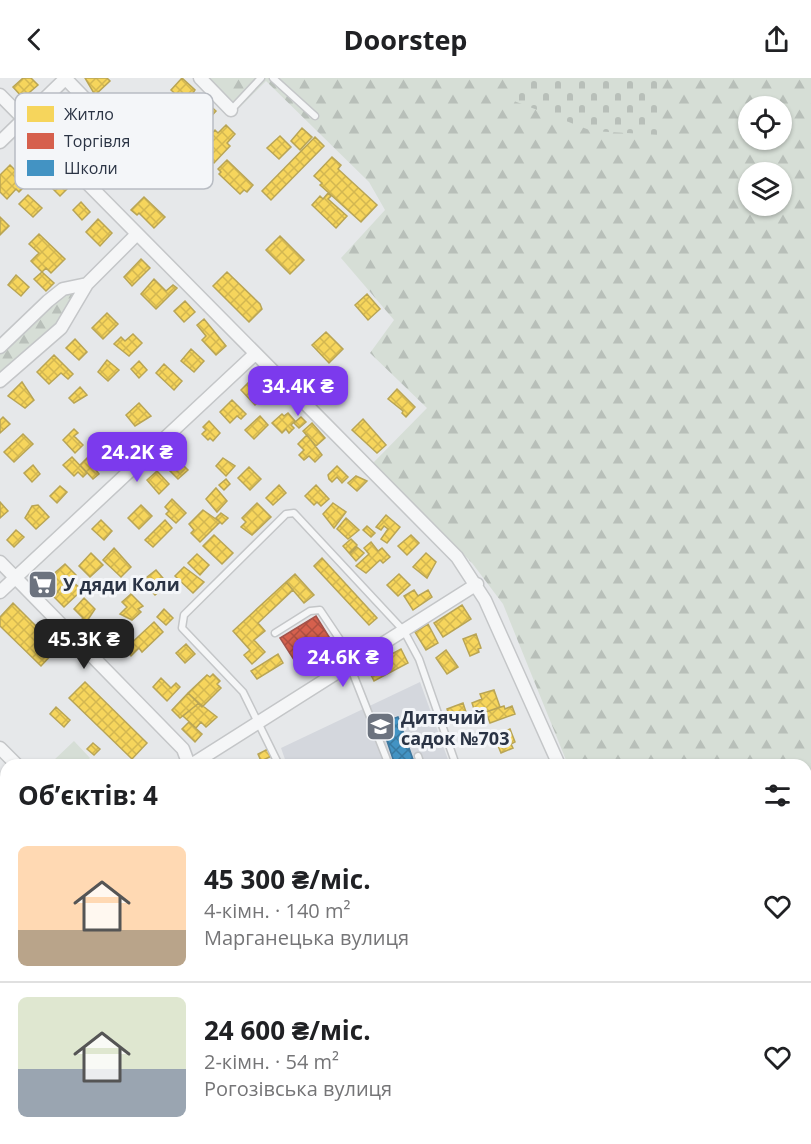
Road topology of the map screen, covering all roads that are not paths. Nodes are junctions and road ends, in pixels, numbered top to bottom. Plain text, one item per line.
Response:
1 (65, 78) edge
2 (200, 78) edge
3 (261, 78) edge
4 (273, 78) edge
5 (50, 93) edge
6 (80, 93) edge
7 (0, 95) edge
8 (231, 110) joint
9 (15, 111) edge
10 (315, 116) dead end
11 (15, 127) edge
12 (0, 142) edge
13 (91, 189) edge
14 (136, 235) junction
15 (87, 284) junction
16 (0, 347) edge
17 (255, 354) junction
18 (0, 381) edge
19 (0, 562) edge
20 (15, 577) junction
21 (477, 584) junction
22 (0, 592) edge
23 (404, 631) junction
24 (275, 633) dead end
25 (353, 664) junction
26 (260, 722) junction
27 (0, 748) edge
28 (418, 756) dead end
29 (11, 759) edge
30 (188, 759) edge
31 (200, 759) edge
32 (276, 759) edge
33 (387, 759) edge
34 (419, 759) edge
35 (454, 759) edge
36 (556, 759) edge

1 - 5 street
1 - 6 street
2 - 8 street
3 - 8 lane
4 - 10 lane
7 - 9 street
11 - 12 street
13 - 14 street
14 - 15 street
14 - 17 street
15 - 16 street
15 - 18 street
17 - 20 street
17 - 21 street
19 - 20 street
20 - 22 street
20 - 30 street
21 - 23 street
21 - 36 street
23 - 25 street
23 - 26 lane
23 - 35 lane
24 - 25 lane
25 - 26 street
25 - 33 lane
26 - 31 street
26 - 32 lane
27 - 29 street
28 - 34 lane

